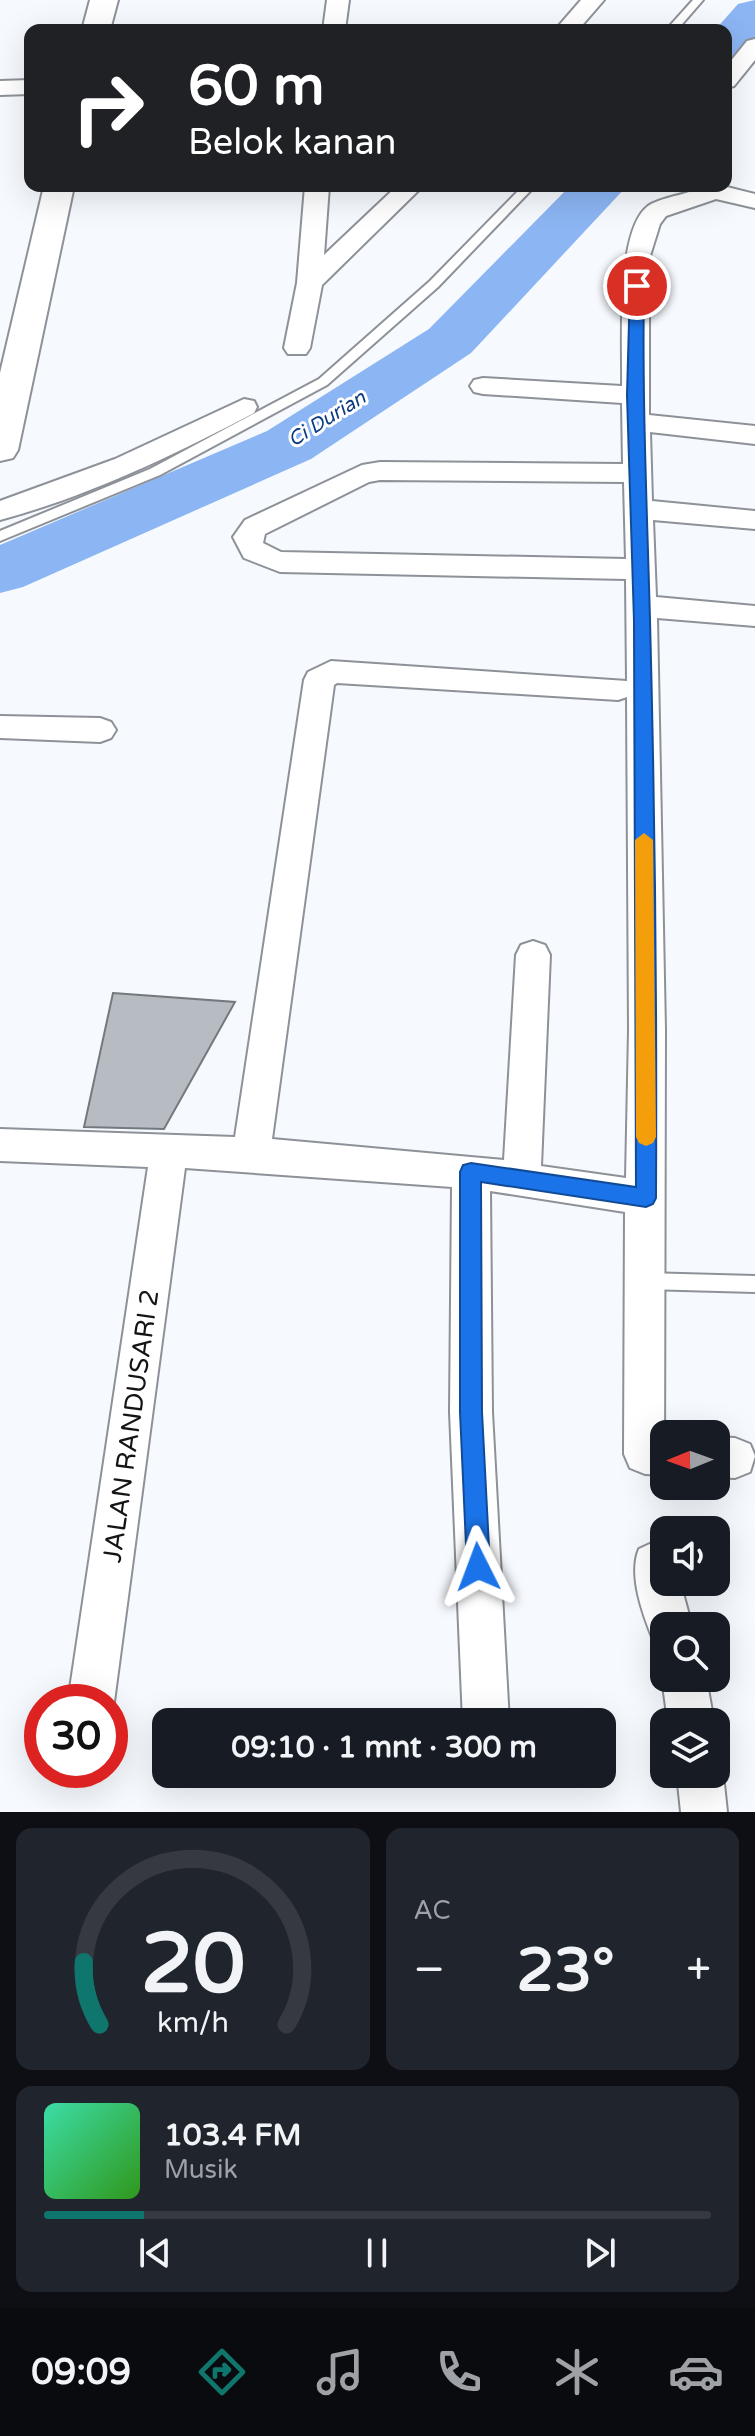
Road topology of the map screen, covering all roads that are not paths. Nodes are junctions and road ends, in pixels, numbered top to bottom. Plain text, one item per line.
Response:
1 (104, 0) edge
2 (338, 0) edge
3 (593, 0) edge
4 (698, 0) edge
5 (98, 24) edge
6 (335, 24) edge
7 (571, 24) edge
8 (676, 24) edge
9 (755, 46) edge
10 (732, 74) edge
11 (24, 89) edge
12 (0, 97) edge
13 (24, 104) edge
14 (58, 192) edge
15 (317, 192) edge
16 (405, 192) edge
17 (523, 192) edge
18 (731, 192) edge
19 (310, 283) junction
20 (297, 348) dead end
21 (483, 386) dead end
22 (244, 407) dead end
23 (635, 409) junction
24 (755, 435) edge
25 (2, 436) edge
26 (636, 473) junction
27 (637, 509) junction
28 (0, 511) edge
29 (755, 520) edge
30 (0, 536) edge
31 (641, 569) junction
32 (641, 606) junction
33 (755, 616) edge
34 (618, 689) dead end
35 (0, 727) edge
36 (100, 730) dead end
37 (533, 955) dead end
38 (0, 1145) edge
39 (169, 1150) junction
40 (251, 1154) junction
41 (471, 1172) junction
42 (522, 1177) junction
43 (646, 1198) junction
44 (643, 1281) junction
45 (755, 1284) edge
46 (650, 1454) edge
47 (94, 1684) edge
48 (485, 1708) edge
49 (701, 1788) edge
50 (704, 1812) edge

1 - 5 street
2 - 6 street
3 - 7 street
4 - 8 lane
9 - 10 street
11 - 12 street
12 - 13 street
14 - 25 street
15 - 19 street
16 - 19 street
17 - 30 lane
18 - 23 street
19 - 20 street
21 - 23 street
22 - 28 street
23 - 24 street
23 - 26 street
26 - 27 street
26 - 31 street
27 - 29 street
27 - 31 street
31 - 32 street
32 - 33 street
32 - 43 street
34 - 40 street
35 - 36 street
37 - 42 street
38 - 39 street
39 - 40 street
39 - 47 street, JALAN RANDUSARI 2
40 - 41 street
41 - 42 street
41 - 48 street
42 - 43 street
43 - 44 street
44 - 45 lane
44 - 46 street
49 - 50 street

